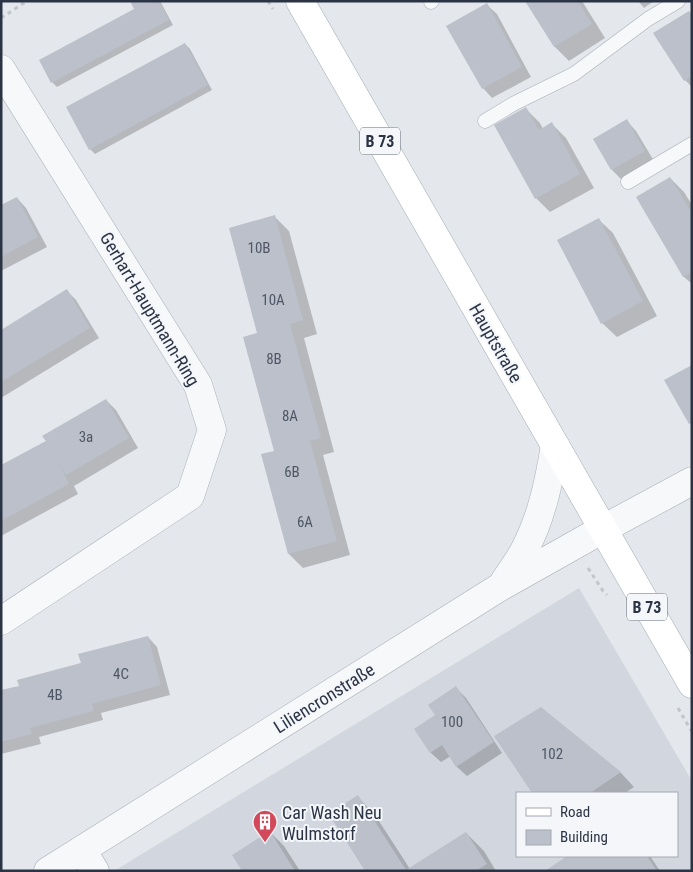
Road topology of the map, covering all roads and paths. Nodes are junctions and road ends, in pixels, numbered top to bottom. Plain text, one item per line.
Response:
1 (27, 1) edge
2 (300, 1) edge
3 (678, 1) edge
4 (1, 18) edge
5 (1, 68) edge
6 (485, 120) dead end
7 (692, 144) edge
8 (628, 182) dead end
9 (555, 445) junction
10 (692, 481) edge
11 (603, 529) junction
12 (500, 587) junction
13 (1, 620) edge
14 (692, 684) edge
15 (88, 860) edge
16 (48, 871) edge

1 - 4 path
2 - 9 main road, Hauptstraße / B 73
3 - 6 lane
5 - 13 street, Gerhart-Hauptmann-Ring
7 - 8 lane
9 - 11 main road, Hauptstraße / B 73
9 - 12 street
10 - 11 street, Liliencronstraße
11 - 12 street, Liliencronstraße
11 - 14 main road, Hauptstraße / B 73
12 - 15 street, Liliencronstraße
15 - 16 street, Liliencronstraße

